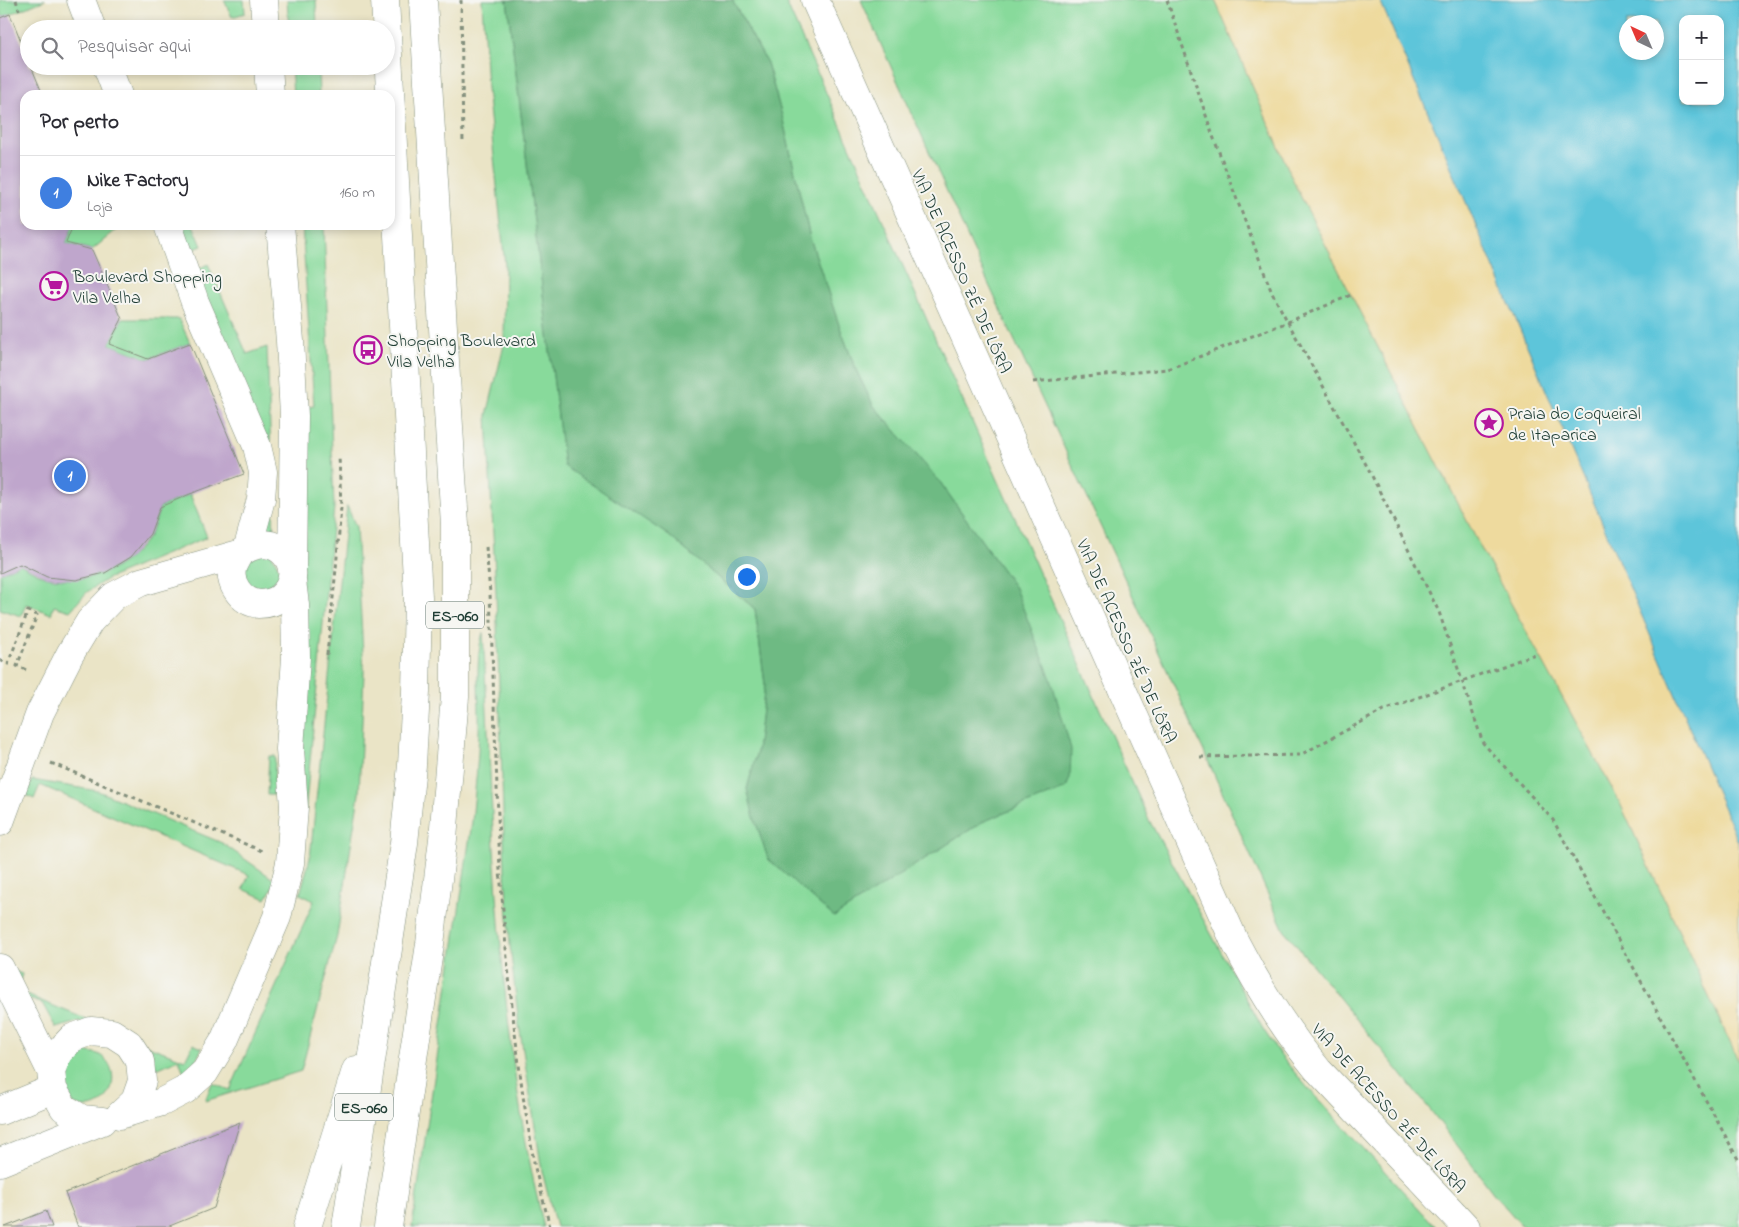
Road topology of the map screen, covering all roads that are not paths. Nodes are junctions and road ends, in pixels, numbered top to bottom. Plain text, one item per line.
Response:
1 (81, 0) edge
2 (264, 0) edge
3 (385, 0) edge
4 (423, 0) edge
5 (815, 0) edge
6 (89, 20) edge
7 (265, 20) edge
8 (386, 20) edge
9 (110, 75) edge
10 (269, 75) edge
11 (389, 75) edge
12 (116, 90) edge
13 (270, 90) edge
14 (390, 90) edge
15 (395, 181) edge
16 (170, 230) edge
17 (280, 230) edge
18 (243, 551) junction
19 (292, 575) junction
20 (0, 822) edge
21 (0, 968) edge
22 (382, 988) junction
23 (52, 1080) junction
24 (0, 1111) edge
25 (111, 1118) junction
26 (0, 1162) edge
27 (307, 1227) edge
28 (346, 1227) edge
29 (388, 1227) edge
30 (1466, 1227) edge

1 - 6 main road
2 - 7 main road
3 - 8 main road, ES-060
4 - 29 main road, ES-060
5 - 30 main road, VIA DE ACESSO ZÉ DE LÔRA
9 - 12 main road
10 - 13 main road
11 - 14 main road, ES-060
15 - 22 main road, ES-060
16 - 18 main road
17 - 19 main road
18 - 19 main road
18 - 19 main road
18 - 20 main road
19 - 25 main road
21 - 23 main road
22 - 27 main road
22 - 28 main road, ES-060
23 - 24 main road
23 - 25 main road
23 - 25 main road
25 - 26 main road

